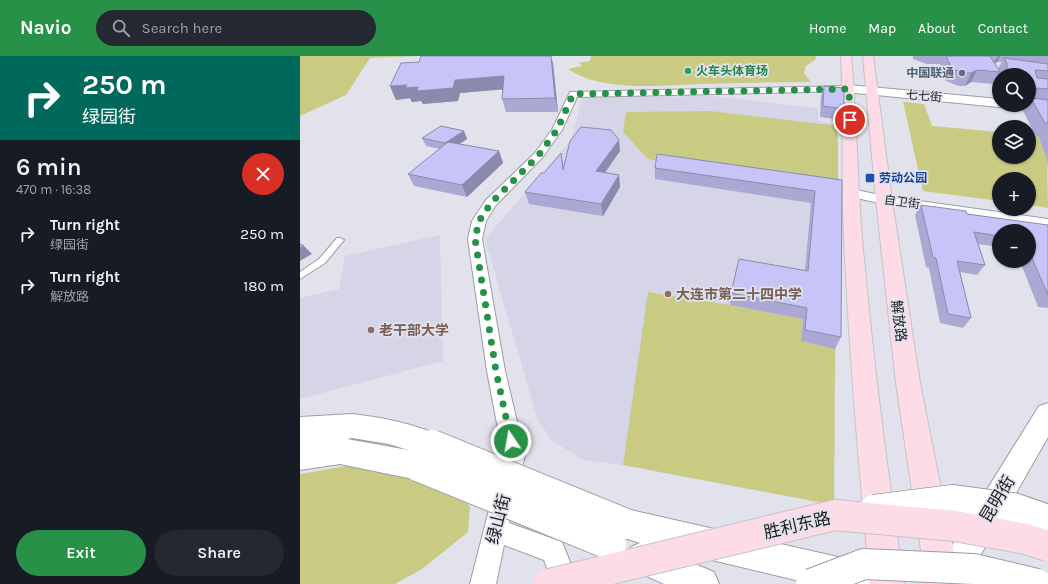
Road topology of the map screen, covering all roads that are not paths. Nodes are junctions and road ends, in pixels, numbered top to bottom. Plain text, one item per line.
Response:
1 (846, 56) edge
2 (868, 56) edge
3 (983, 56) edge
4 (992, 71) edge
5 (849, 89) junction
6 (872, 91) junction
7 (992, 102) edge
8 (1036, 107) edge
9 (1048, 108) edge
10 (852, 193) junction
11 (884, 200) junction
12 (1048, 223) edge
13 (340, 240) dead end
14 (300, 276) edge
15 (1048, 414) edge
16 (300, 430) edge
17 (425, 455) junction
18 (300, 456) edge
19 (835, 515) junction
20 (1048, 520) edge
21 (495, 530) junction
22 (619, 535) junction
23 (1048, 546) edge
24 (482, 584) edge
25 (549, 584) edge
26 (566, 584) edge
27 (702, 584) edge
28 (811, 584) edge
29 (882, 584) edge
30 (886, 584) edge
31 (945, 584) edge
32 (1038, 584) edge

1 - 5 main road
2 - 6 main road, 解放路
3 - 4 street
5 - 6 main road, 七七街
5 - 10 main road
5 - 21 street, 绿山街
6 - 7 main road, 七七街
6 - 11 main road, 解放路
8 - 9 main road
10 - 11 street, 自卫街
10 - 30 main road
11 - 12 street, 自卫街
11 - 31 main road, 解放路
13 - 14 lane
15 - 31 street, 昆明街
16 - 17 main road
17 - 18 main road
17 - 22 main road, bridge
19 - 20 main road, bridge
19 - 23 main road, 胜利东路, bridge
19 - 25 main road, 胜利东路, bridge
21 - 24 street, 绿山街
21 - 26 street
22 - 27 main road
22 - 29 main road
28 - 32 main road, bridge

